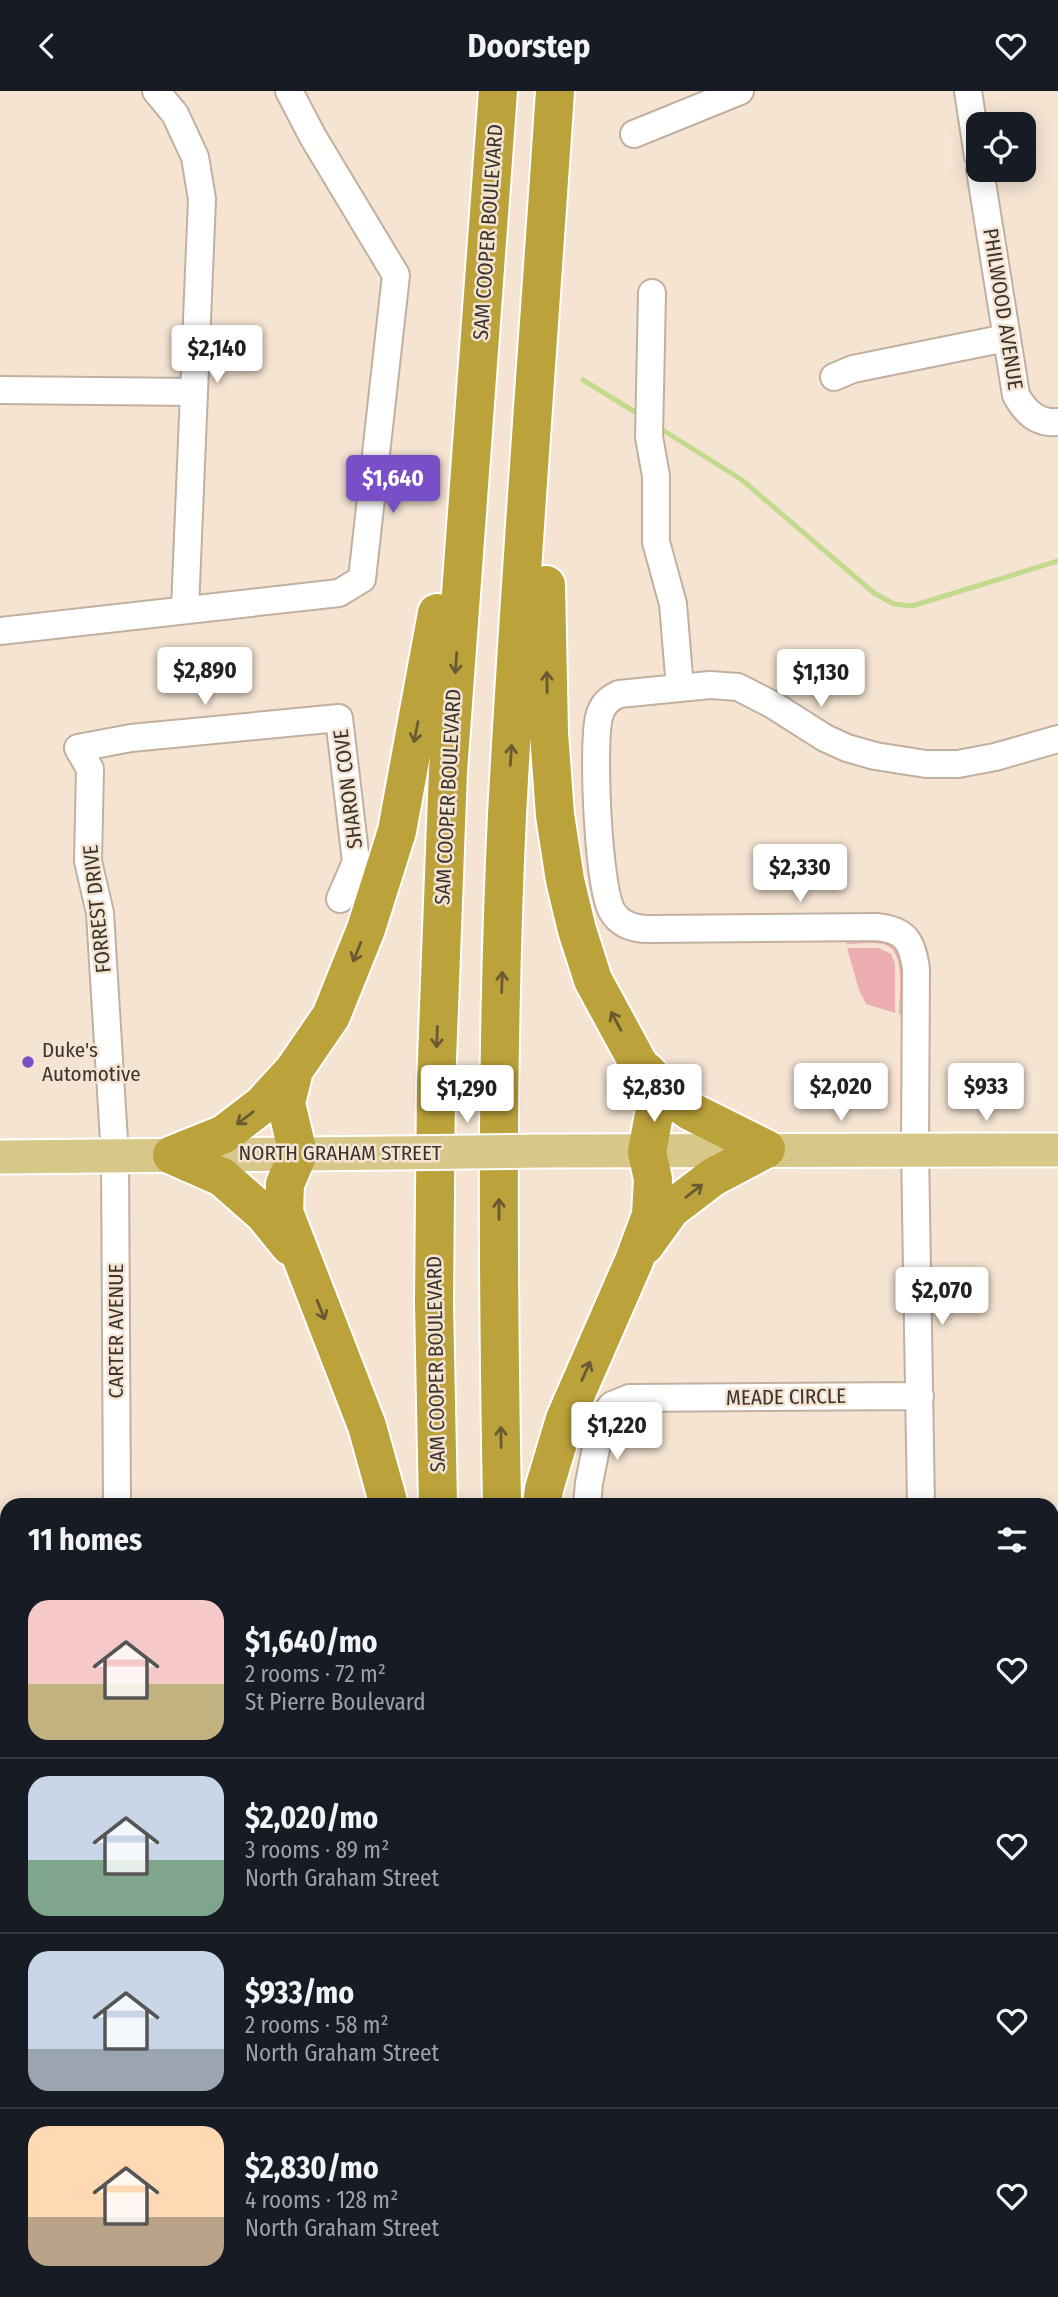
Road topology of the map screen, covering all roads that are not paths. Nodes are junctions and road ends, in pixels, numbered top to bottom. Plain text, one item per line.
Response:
1 (156, 91) edge
2 (289, 91) edge
3 (498, 91) edge
4 (555, 91) edge
5 (740, 91) edge
6 (968, 91) edge
7 (971, 112) edge
8 (634, 134) dead end
9 (549, 173) junction
10 (982, 182) edge
11 (486, 253) junction
12 (652, 293) dead end
13 (1006, 338) junction
14 (834, 377) dead end
15 (0, 390) edge
16 (194, 392) junction
17 (1058, 422) edge
18 (185, 609) junction
19 (0, 631) edge
20 (680, 688) junction
21 (1058, 739) edge
22 (78, 748) joint
23 (340, 899) dead end
24 (637, 1061) junction
25 (294, 1070) junction
26 (766, 1149) junction
27 (915, 1150) junction
28 (1058, 1150) edge
29 (647, 1151) junction
30 (298, 1154) junction
31 (172, 1155) junction
32 (0, 1157) edge
33 (115, 1157) junction
34 (301, 1258) junction
35 (634, 1261) junction
36 (919, 1396) junction
37 (117, 1498) edge
38 (386, 1498) edge
39 (438, 1498) edge
40 (502, 1498) edge
41 (543, 1498) edge
42 (588, 1498) edge
43 (921, 1498) edge

1 - 16 street
2 - 18 street
3 - 11 highway, SAM COOPER BOULEVARD
4 - 9 highway
5 - 8 street
6 - 7 street
24 -> 9 highway
40 -> 9 highway
10 - 13 street, PHILWOOD AVENUE
11 -> 25 highway
11 -> 39 highway, SAM COOPER BOULEVARD
12 - 20 street
13 - 14 street
13 - 17 street, PHILWOOD AVENUE
15 - 16 street
16 - 18 street
18 - 19 street
20 - 21 street
20 - 27 street
22 - 23 street, SHARON COVE
22 - 33 street, FORREST DRIVE
24 - 26 highway
24 - 29 highway
25 - 30 highway
25 -> 31 highway
26 - 27 main road, NORTH GRAHAM STREET
26 - 29 main road, NORTH GRAHAM STREET
35 -> 26 highway
27 - 28 main road, NORTH GRAHAM STREET
27 - 36 street
29 - 30 main road, NORTH GRAHAM STREET, bridge
29 - 35 highway
30 - 31 main road, NORTH GRAHAM STREET
30 - 34 highway
31 - 33 main road, NORTH GRAHAM STREET
31 - 34 highway
32 - 33 main road, NORTH GRAHAM STREET
33 - 37 street, CARTER AVENUE
34 -> 38 highway
41 -> 35 highway
36 - 42 street, MEADE CIRCLE
36 - 43 street

